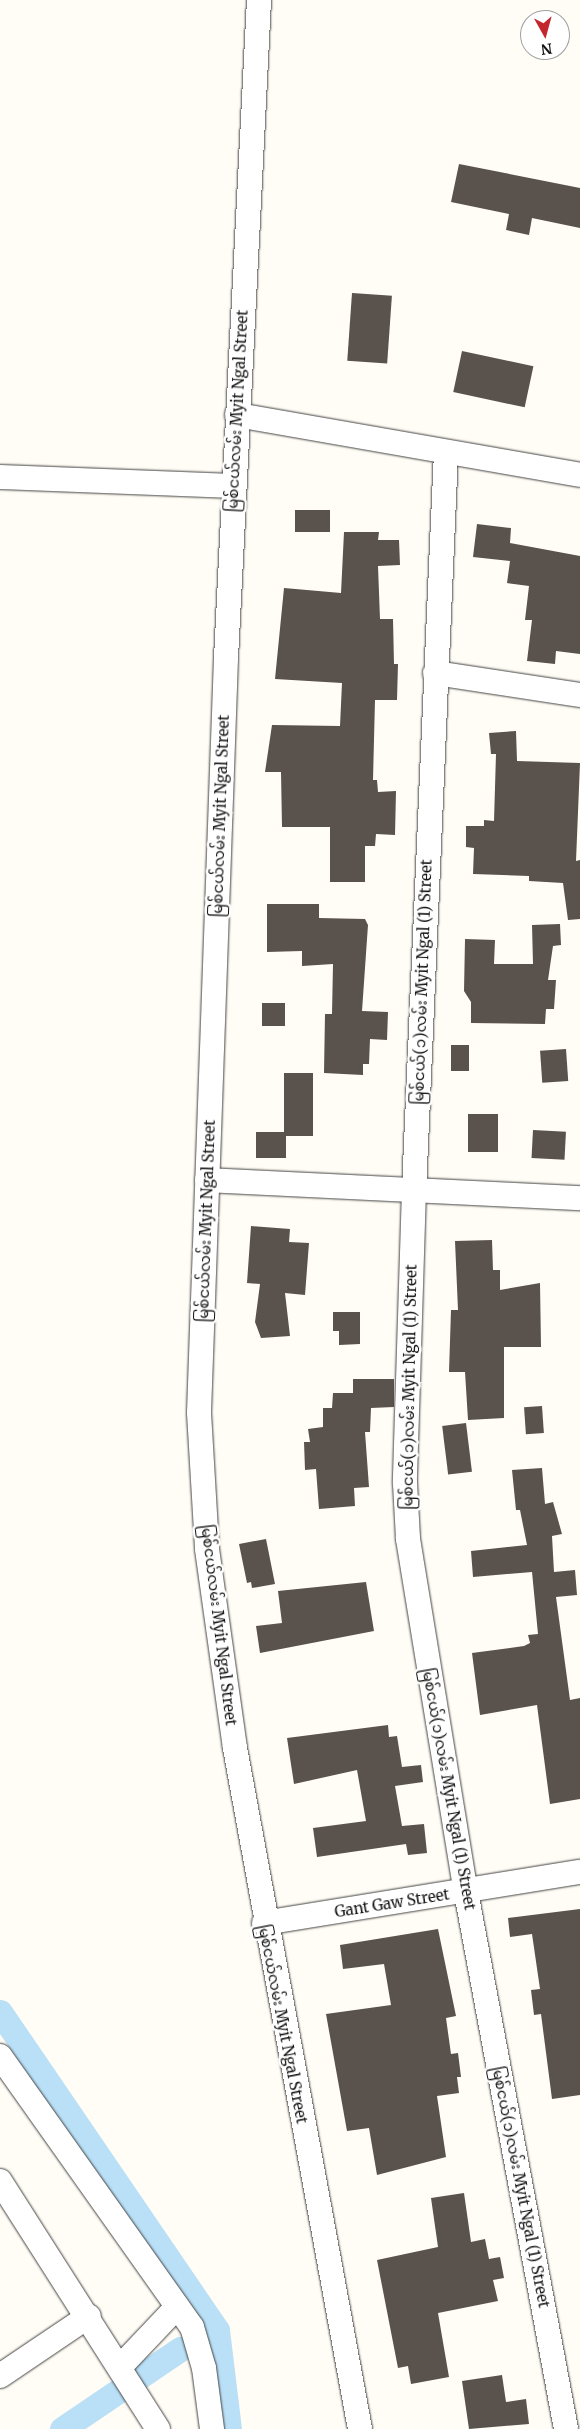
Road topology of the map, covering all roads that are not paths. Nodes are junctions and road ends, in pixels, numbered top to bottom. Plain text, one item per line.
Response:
1 (259, 0) edge
2 (237, 415) junction
3 (446, 452) junction
4 (580, 475) edge
5 (0, 477) edge
6 (234, 486) junction
7 (435, 672) junction
8 (580, 695) edge
9 (208, 1180) junction
10 (414, 1190) junction
11 (580, 1198) edge
12 (580, 1872) edge
13 (466, 1892) junction
14 (264, 1923) junction
15 (0, 2056) edge
16 (0, 2181) edge
17 (177, 2307) junction
18 (89, 2316) junction
19 (122, 2370) junction
20 (0, 2376) edge
21 (158, 2429) edge
22 (212, 2429) edge
23 (360, 2429) edge
24 (566, 2429) edge

1 - 2 street, မြစ်ငယ်လမ်း Myit Ngal Street
2 - 3 street
2 - 6 street, မြစ်ငယ်လမ်း Myit Ngal Street
3 - 4 street
3 - 7 street, မြစ်ငယ်(၁)လမ်း Myit Ngal (1) Street
5 - 6 street
6 - 9 street, မြစ်ငယ်လမ်း Myit Ngal Street
7 - 8 street
7 - 10 street, မြစ်ငယ်(၁)လမ်း Myit Ngal (1) Street
9 - 10 street
9 - 14 street, မြစ်ငယ်လမ်း Myit Ngal Street
10 - 11 street
10 - 13 street, မြစ်ငယ်(၁)လမ်း Myit Ngal (1) Street
12 - 13 street, Gant Gaw Street
13 - 14 street, Gant Gaw Street
13 - 24 street, မြစ်ငယ်(၁)လမ်း Myit Ngal (1) Street
14 - 23 street, မြစ်ငယ်လမ်း Myit Ngal Street
15 - 17 street
16 - 18 street
17 - 19 street
17 - 22 street
18 - 19 street
18 - 20 street
19 - 21 street

